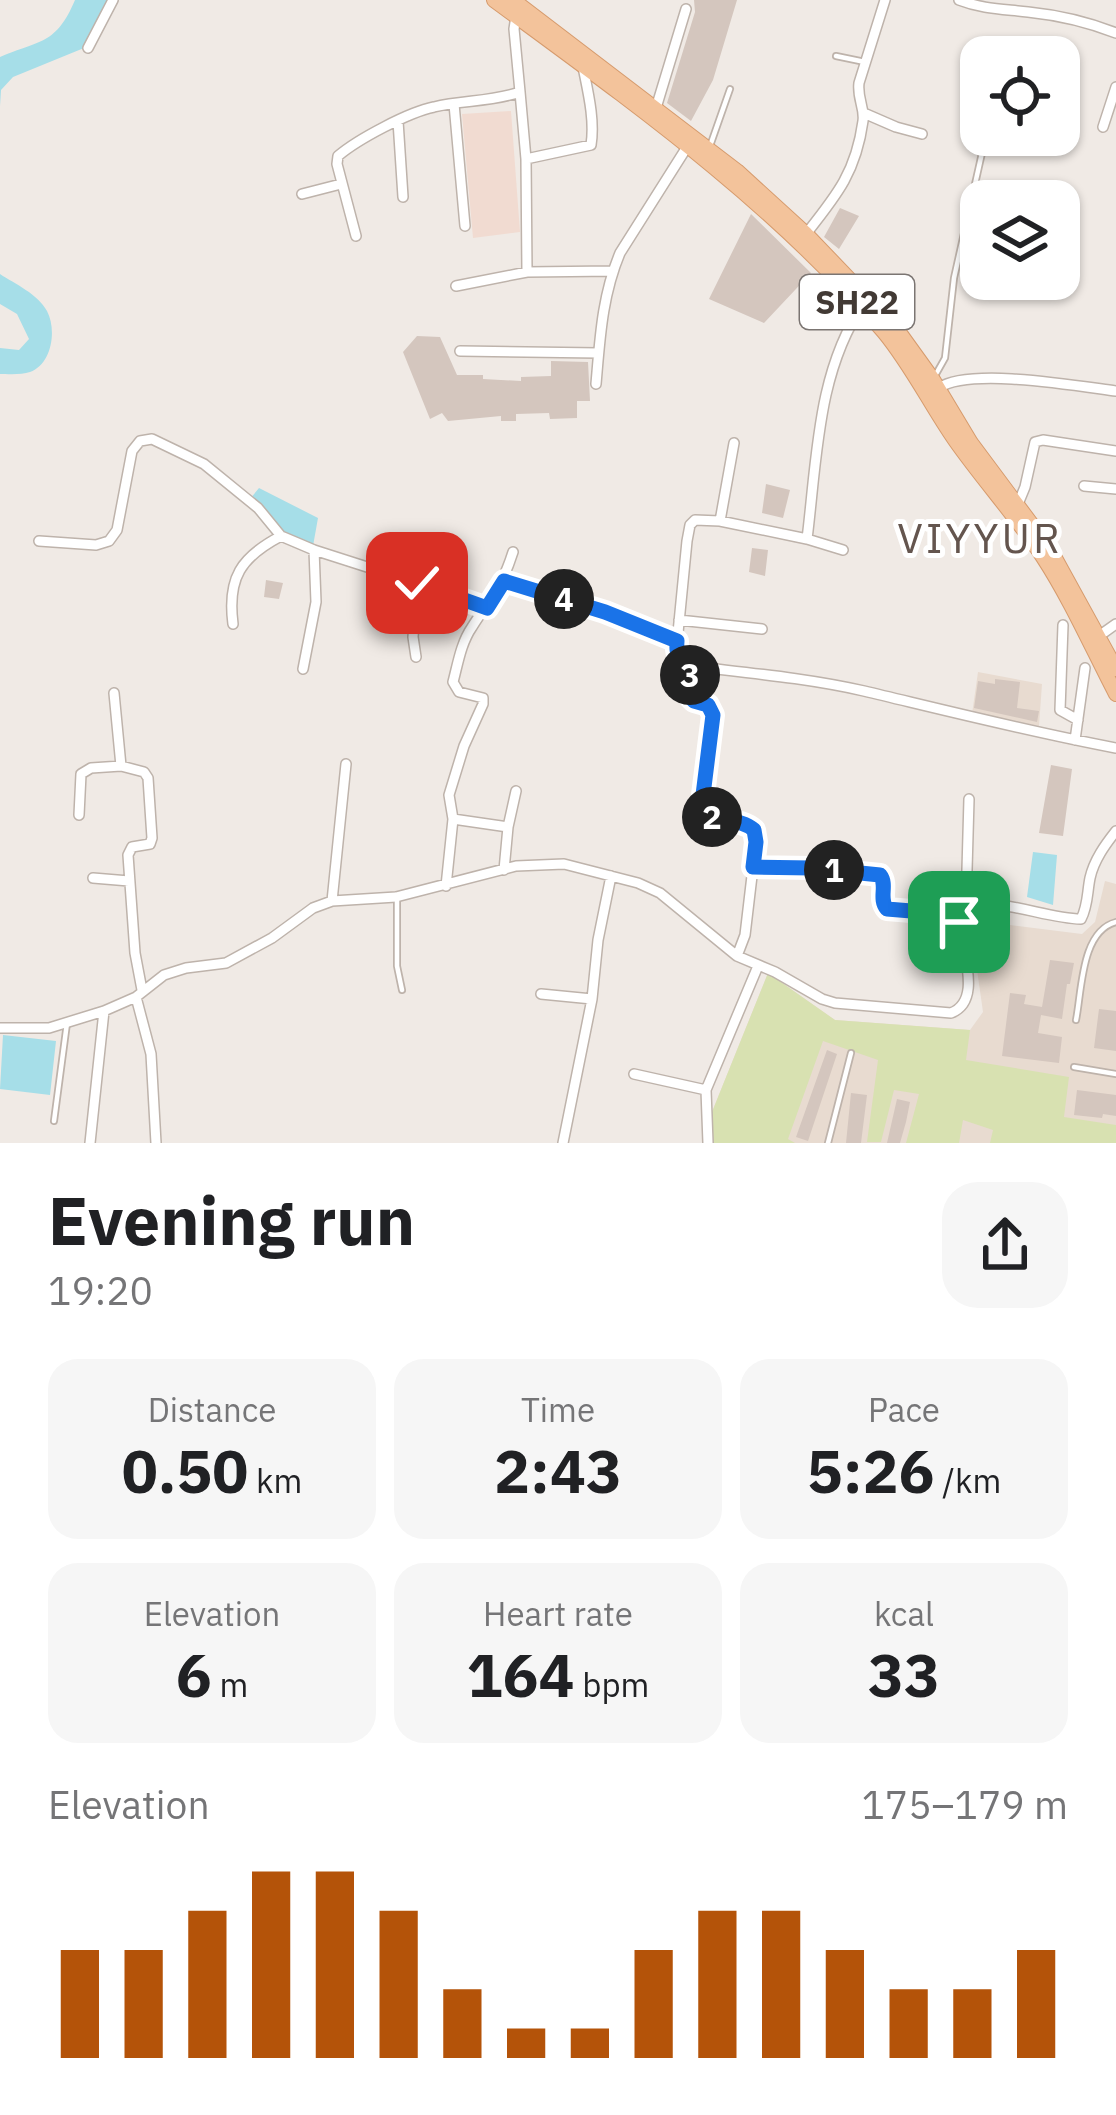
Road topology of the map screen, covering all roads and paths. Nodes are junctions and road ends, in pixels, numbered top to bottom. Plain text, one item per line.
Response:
1 (113, 0) edge
2 (494, 0) edge
3 (885, 0) edge
4 (959, 0) edge
5 (979, 4) edge
6 (515, 8) edge
7 (686, 9) dead end
8 (1116, 32) edge
9 (88, 48) dead end
10 (836, 56) dead end
11 (865, 62) junction
12 (583, 67) junction
13 (1116, 87) edge
14 (730, 89) dead end
15 (520, 92) junction
16 (454, 104) junction
17 (656, 108) junction
18 (866, 114) junction
19 (398, 121) junction
20 (1103, 127) dead end
21 (922, 134) dead end
22 (687, 147) junction
23 (709, 148) junction
24 (981, 156) edge
25 (526, 159) junction
26 (341, 184) junction
27 (302, 194) dead end
28 (403, 197) dead end
29 (465, 226) dead end
30 (806, 234) junction
31 (356, 236) dead end
32 (613, 271) junction
33 (527, 272) junction
34 (456, 286) dead end
35 (865, 302) junction
36 (460, 351) dead end
37 (598, 353) junction
38 (936, 383) junction
39 (596, 384) dead end
40 (1116, 391) edge
41 (734, 443) dead end
42 (1116, 452) edge
43 (1084, 486) dead end
44 (1116, 489) edge
45 (1018, 504) junction
46 (720, 521) junction
47 (281, 536) junction
48 (808, 539) junction
49 (39, 541) dead end
50 (314, 550) junction
51 (843, 550) dead end
52 (513, 552) dead end
53 (504, 581) junction
54 (417, 583) junction
55 (487, 608) junction
56 (679, 620) junction
57 (232, 624) dead end
58 (1116, 624) edge
59 (1064, 625) dead end
60 (762, 629) dead end
61 (1099, 636) junction
62 (677, 641) junction
63 (416, 657) dead end
64 (691, 666) junction
65 (1085, 668) dead end
66 (303, 669) dead end
67 (1116, 669) edge
68 (114, 693) dead end
69 (1116, 694) edge
70 (1078, 720) junction
71 (1075, 740) junction
72 (1116, 748) edge
73 (346, 764) dead end
74 (122, 766) junction
75 (516, 791) dead end
76 (969, 799) dead end
77 (79, 815) dead end
78 (452, 818) junction
79 (508, 827) junction
80 (1116, 831) edge
81 (753, 867) junction
82 (504, 870) junction
83 (611, 876) junction
84 (93, 878) dead end
85 (129, 881) junction
86 (446, 886) junction
87 (397, 897) junction
88 (332, 901) junction
89 (963, 910) junction
90 (1116, 922) edge
91 (737, 956) junction
92 (758, 966) junction
93 (402, 990) dead end
94 (139, 993) junction
95 (541, 994) dead end
96 (592, 999) junction
97 (104, 1010) junction
98 (1076, 1020) dead end
99 (68, 1023) junction
100 (1, 1030) edge
101 (851, 1053) dead end
102 (1074, 1067) dead end
103 (634, 1074) dead end
104 (1116, 1074) edge
105 (706, 1090) junction
106 (55, 1120) dead end
107 (90, 1143) edge
108 (156, 1143) edge
109 (563, 1143) edge
110 (708, 1143) edge
111 (828, 1143) edge

1 - 9 street
2 - 6 main road, SH22
3 - 11 street
4 - 5 street
5 - 8 street
6 - 12 main road, SH22
6 - 15 street
6 - 17 main road, SH22
7 - 17 street
10 - 11 lane
11 - 18 street
12 - 22 main road, SH22
12 - 25 street
13 - 20 street
14 - 23 lane
15 - 16 street
15 - 25 street
16 - 19 street
16 - 29 street
17 - 23 main road, SH22
18 - 21 street
18 - 30 street
19 - 26 street
19 - 28 street
22 - 32 street
22 - 35 main road, SH22
23 - 30 main road, SH22
24 - 38 lane
25 - 33 street
26 - 27 street
26 - 31 street
30 - 35 main road, SH22
32 - 33 street
32 - 37 street
33 - 34 street
35 - 38 main road, SH22
35 - 48 street
35 - 69 main road, SH22
36 - 37 street
37 - 39 street
38 - 40 street
38 - 45 main road, SH22
41 - 46 street
42 - 45 street
43 - 44 street
45 - 61 main road, SH22
46 - 48 street
46 - 56 street
47 - 49 street
47 - 50 street
47 - 57 street
48 - 51 street
50 - 54 street
50 - 66 street
52 - 53 street
53 - 55 street
53 - 62 street
54 - 55 street
54 - 63 street
55 - 78 street
56 - 60 street
56 - 62 street
58 - 61 street
59 - 70 street
61 - 67 main road, SH22
62 - 64 street
64 - 71 street
64 - 81 street
65 - 70 street
68 - 74 street
70 - 71 street
71 - 72 street
73 - 88 street
74 - 77 street
74 - 85 street
75 - 79 street
76 - 89 street
78 - 79 street
78 - 86 street
79 - 82 street
80 - 89 street
81 - 89 street
81 - 91 street
82 - 83 street
82 - 86 street
83 - 91 street
83 - 96 street
84 - 85 street
85 - 94 street
86 - 87 street
87 - 88 street
87 - 93 lane
88 - 94 street
89 - 92 street
90 - 98 lane
91 - 92 street
92 - 105 street
94 - 97 street
94 - 108 street
95 - 96 street
96 - 109 street
97 - 99 street
97 - 107 street
99 - 100 street
99 - 106 lane
101 - 111 lane
102 - 104 lane
103 - 105 street
105 - 110 street

